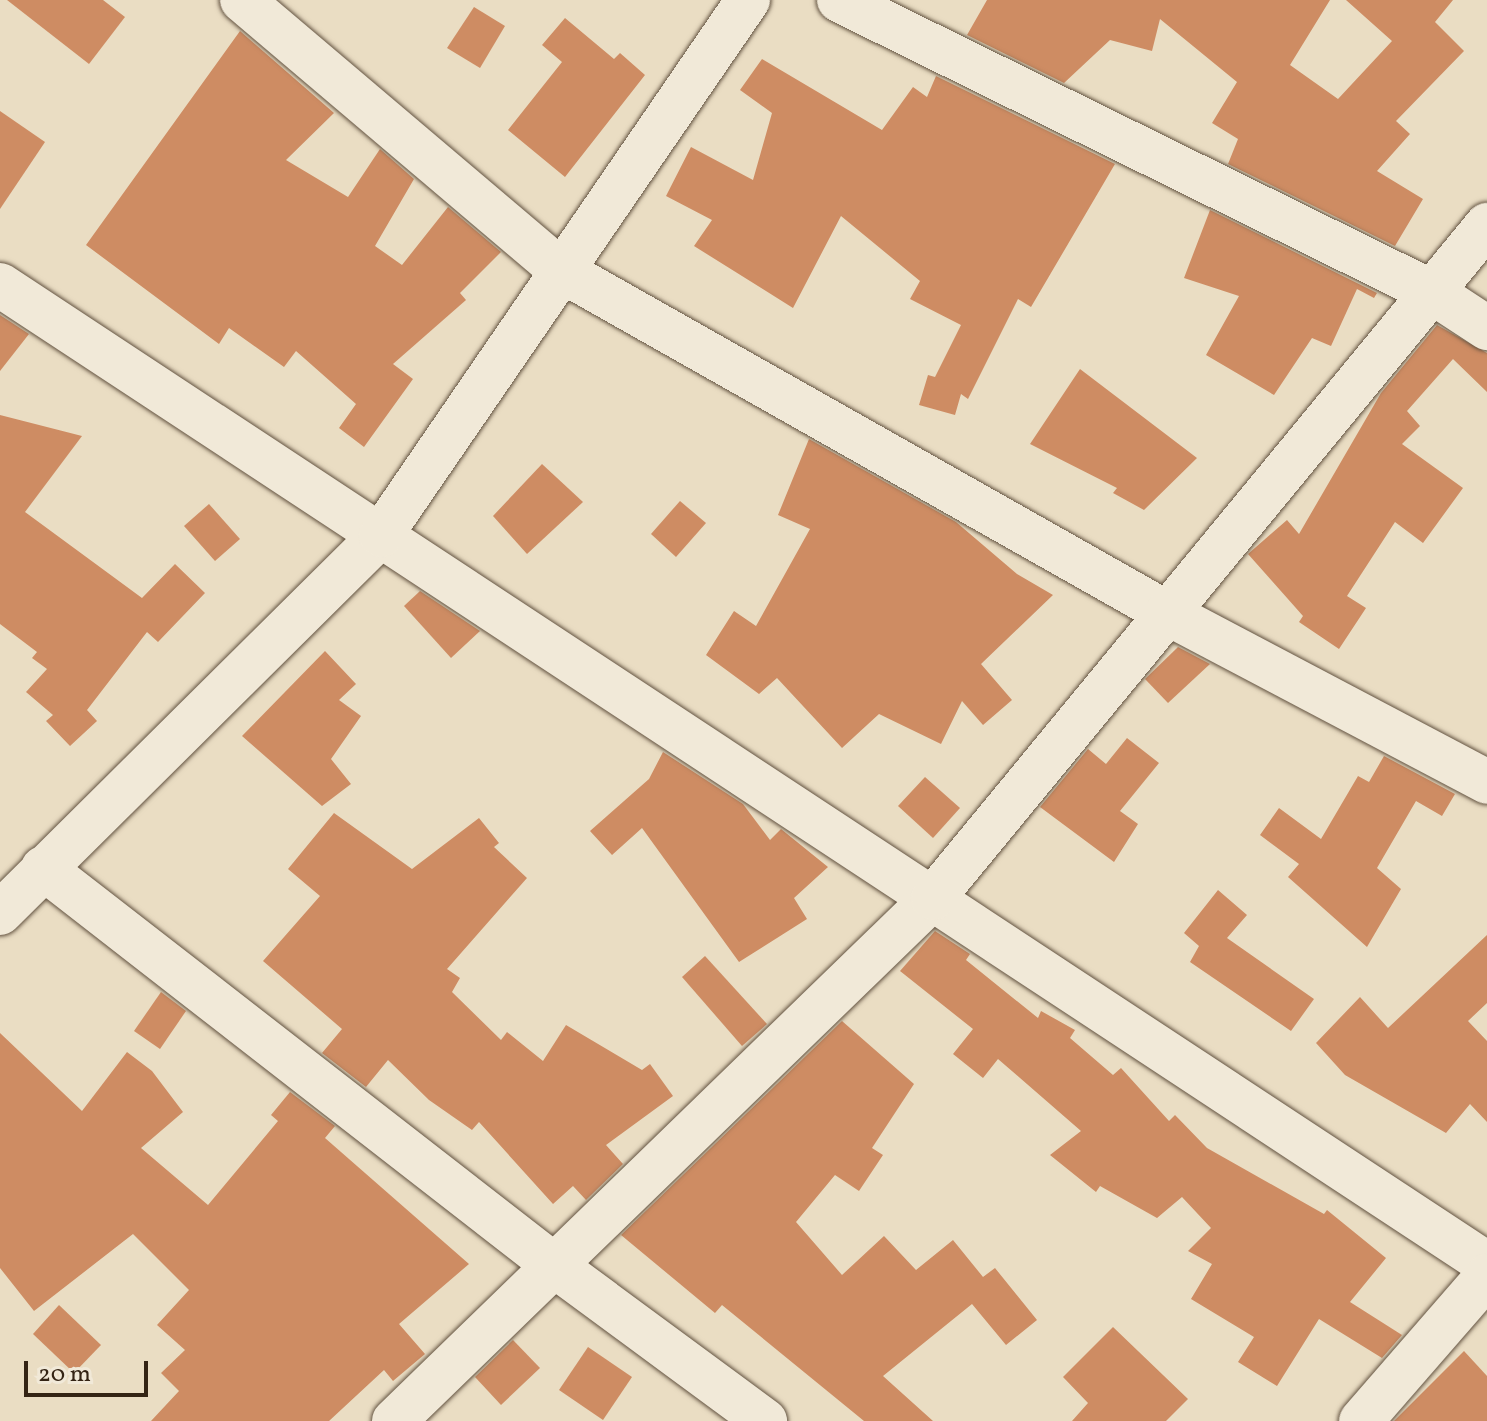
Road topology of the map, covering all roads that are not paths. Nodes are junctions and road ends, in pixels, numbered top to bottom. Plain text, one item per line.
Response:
1 (242, 0) edge
2 (748, 0) edge
3 (839, 0) edge
4 (1487, 225) edge
5 (562, 271) junction
6 (0, 285) edge
7 (1432, 292) junction
8 (1487, 328) edge
9 (381, 535) junction
10 (1167, 613) junction
11 (1487, 782) edge
12 (43, 868) junction
13 (933, 898) junction
14 (0, 913) edge
15 (1487, 1264) edge
16 (555, 1266) junction
17 (1487, 1276) edge
18 (394, 1421) edge
19 (765, 1421) edge
20 (1361, 1421) edge

1 - 5 street
2 - 5 street
3 - 7 street
4 - 7 street
5 - 9 street
5 - 10 street
6 - 9 street
7 - 8 street
7 - 10 street
9 - 12 street
9 - 13 street
10 - 11 street
10 - 13 street
12 - 14 street
12 - 16 street
13 - 15 street
13 - 16 street
16 - 18 street
16 - 19 street
17 - 20 street

